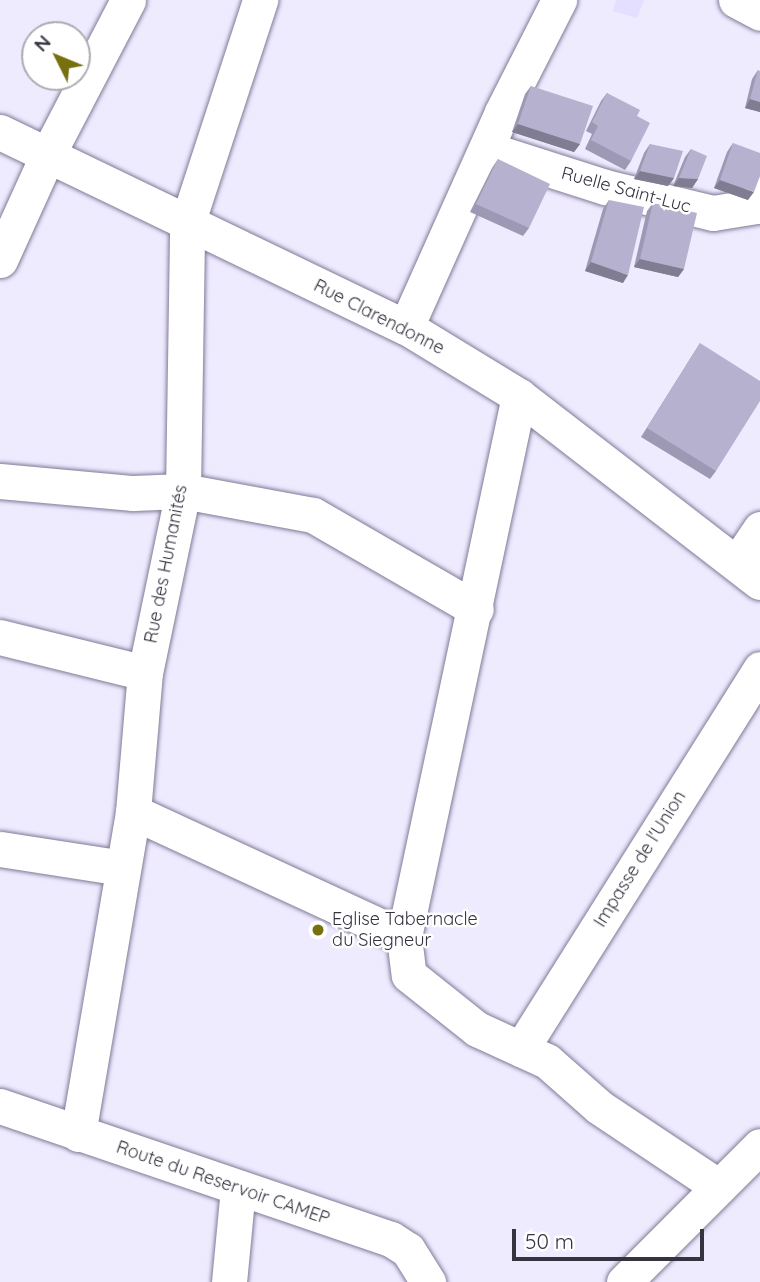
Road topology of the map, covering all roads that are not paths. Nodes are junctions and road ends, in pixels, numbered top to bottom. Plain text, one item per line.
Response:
1 (128, 0) edge
2 (260, 0) edge
3 (559, 0) edge
4 (736, 0) edge
5 (760, 13) edge
6 (0, 132) edge
7 (486, 149) junction
8 (49, 152) junction
9 (760, 194) edge
10 (187, 224) junction
11 (0, 260) edge
12 (406, 327) junction
13 (519, 396) junction
14 (0, 481) edge
15 (183, 491) junction
16 (760, 529) edge
17 (749, 572) edge
18 (476, 610) junction
19 (0, 637) edge
20 (760, 669) edge
21 (145, 673) junction
22 (133, 812) junction
23 (0, 849) edge
24 (122, 868) junction
25 (404, 937) junction
26 (521, 1049) junction
27 (0, 1106) edge
28 (78, 1134) junction
29 (760, 1146) edge
30 (719, 1187) junction
31 (238, 1189) junction
32 (229, 1282) edge
33 (428, 1282) edge
34 (624, 1282) edge

1 - 8 street
2 - 10 street, Rue des Humanités
3 - 7 street
4 - 5 street
6 - 8 street, Rue Clarendonne
7 - 9 street, Ruelle Saint-Luc
7 - 12 street
8 - 10 street, Rue Clarendonne
8 - 11 street
10 - 12 street, Rue Clarendonne
10 - 15 street, Rue des Humanités
12 - 13 street, Rue Clarendonne
13 - 17 street, Rue Clarendonne
13 - 18 street
14 - 15 street
15 - 18 street
15 - 21 street, Rue des Humanités
16 - 17 street
18 - 25 street
19 - 21 street
20 - 26 street, Impasse de l'Union
21 - 22 street, Rue des Humanités
22 - 24 street, Rue des Humanités
22 - 25 street
23 - 24 street
24 - 28 street, Rue des Humanités
25 - 26 street
26 - 30 street
27 - 28 street, Route du Reservoir CAMEP
28 - 31 street, Route du Reservoir CAMEP
29 - 30 street
30 - 34 street
31 - 32 street
31 - 33 street, Route du Reservoir CAMEP

